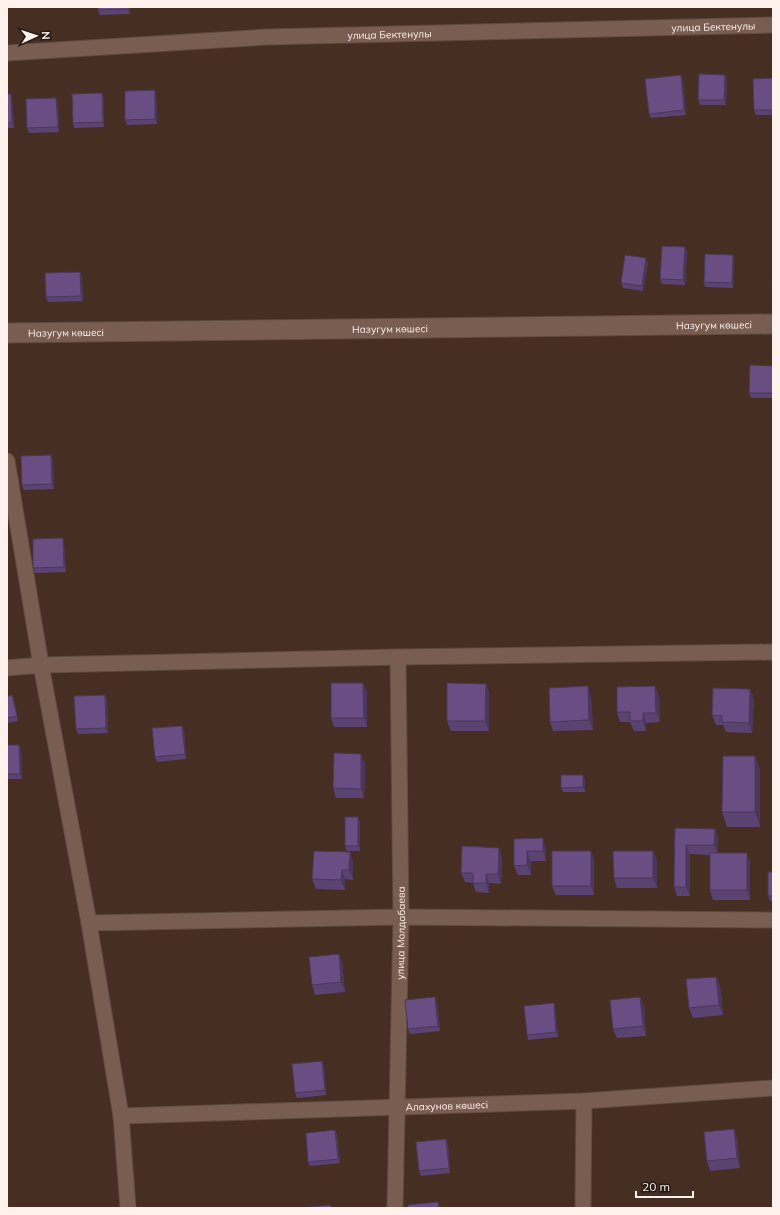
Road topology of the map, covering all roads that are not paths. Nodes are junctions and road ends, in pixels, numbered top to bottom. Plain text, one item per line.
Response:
1 (773, 25) edge
2 (7, 53) edge
3 (773, 324) edge
4 (7, 333) edge
5 (7, 461) edge
6 (773, 652) edge
7 (398, 657) junction
8 (41, 665) junction
9 (7, 668) edge
10 (401, 918) junction
11 (773, 920) edge
12 (89, 923) junction
13 (773, 1088) edge
14 (584, 1100) junction
15 (397, 1106) junction
16 (120, 1116) junction
17 (128, 1208) edge
18 (395, 1208) edge
19 (583, 1208) edge

1 - 2 street, улица Бектенулы
3 - 4 street, Назугум көшесі
5 - 8 street
6 - 7 street
7 - 8 street
7 - 10 street, улица Молдабаева
8 - 9 street
8 - 12 street
10 - 11 street
10 - 12 street
10 - 15 street, улица Молдабаева
12 - 16 street
13 - 14 street, Алахунов көшесі
14 - 15 street, Алахунов көшесі
14 - 19 street
15 - 16 street, Алахунов көшесі
15 - 18 street, улица Молдабаева
16 - 17 street

